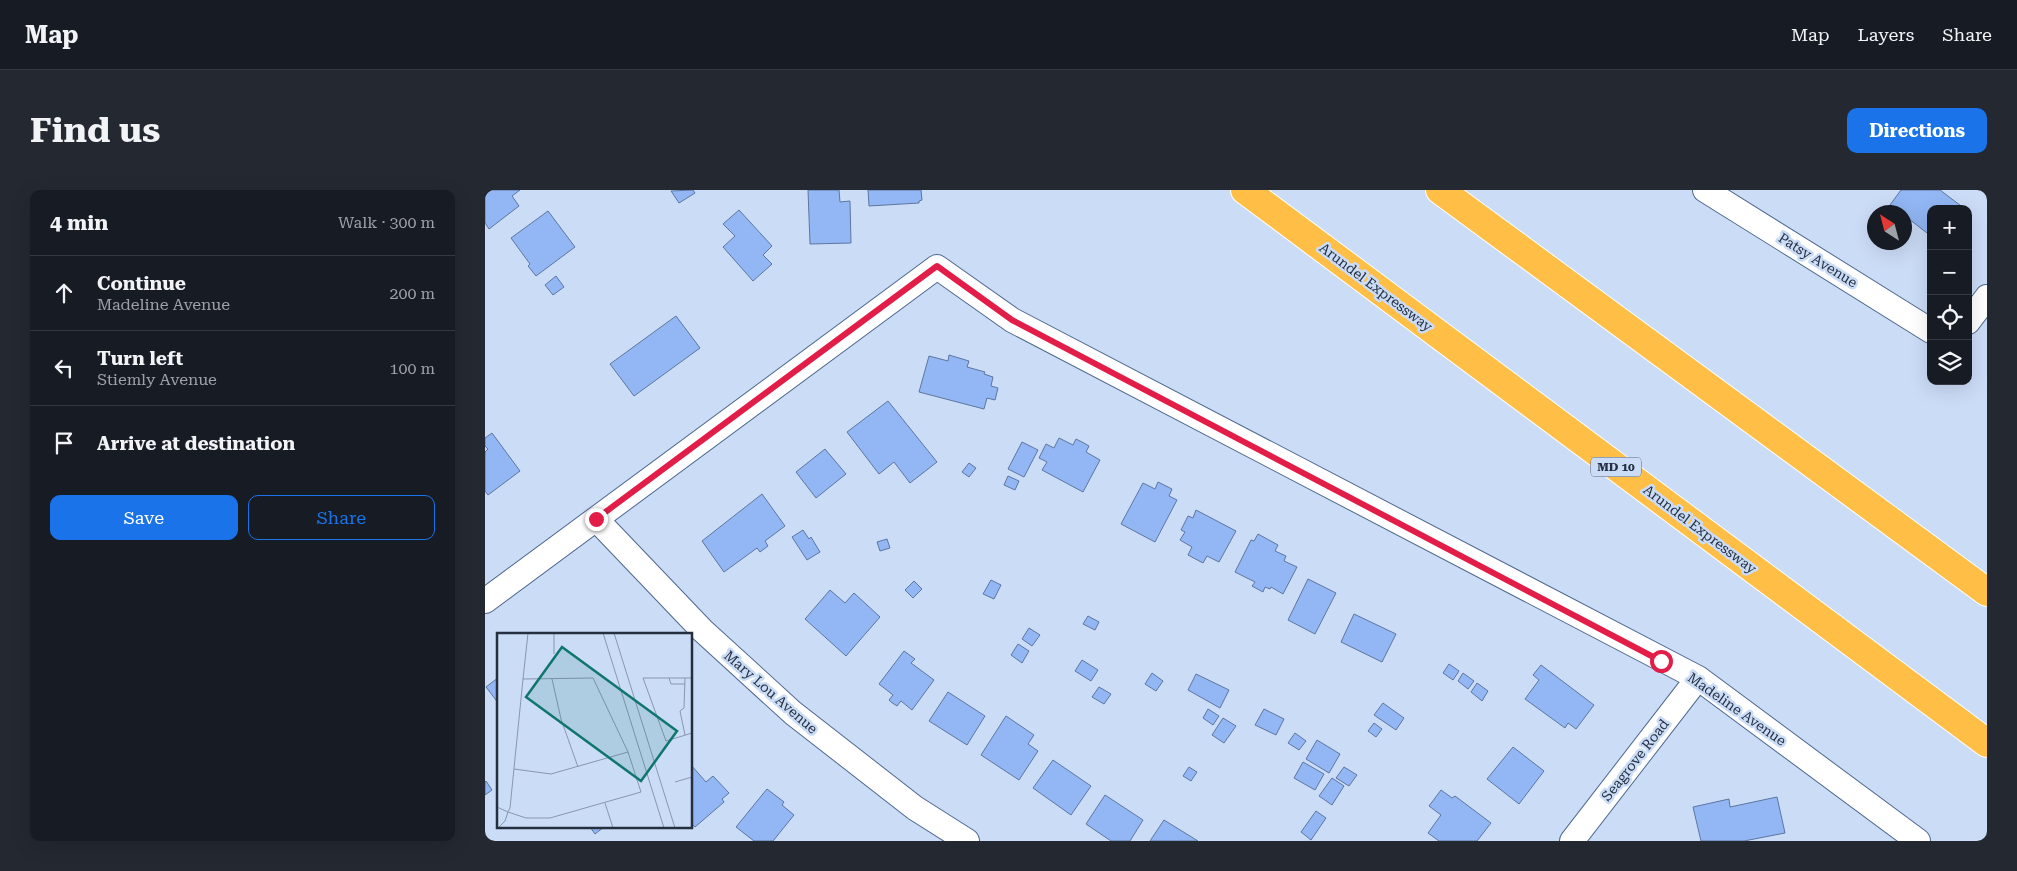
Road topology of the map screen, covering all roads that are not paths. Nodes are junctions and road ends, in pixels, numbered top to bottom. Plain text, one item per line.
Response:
1 (1245, 190) edge
2 (1440, 190) edge
3 (1705, 190) edge
4 (1987, 297) edge
5 (1972, 317) edge
6 (1927, 329) edge
7 (596, 519) junction
8 (1987, 592) edge
9 (485, 600) edge
10 (1698, 678) junction
11 (1987, 743) edge
12 (967, 841) edge
13 (1572, 841) edge
14 (1918, 841) edge

1 - 11 highway, Arundel Expressway / MD 10
2 - 8 highway
3 - 6 street, Patsy Avenue
4 - 5 street
7 - 9 street
7 - 10 street, Madeline Avenue
7 - 12 street, Mary Lou Avenue
10 - 13 street, Seagrove Road
10 - 14 street, Madeline Avenue

